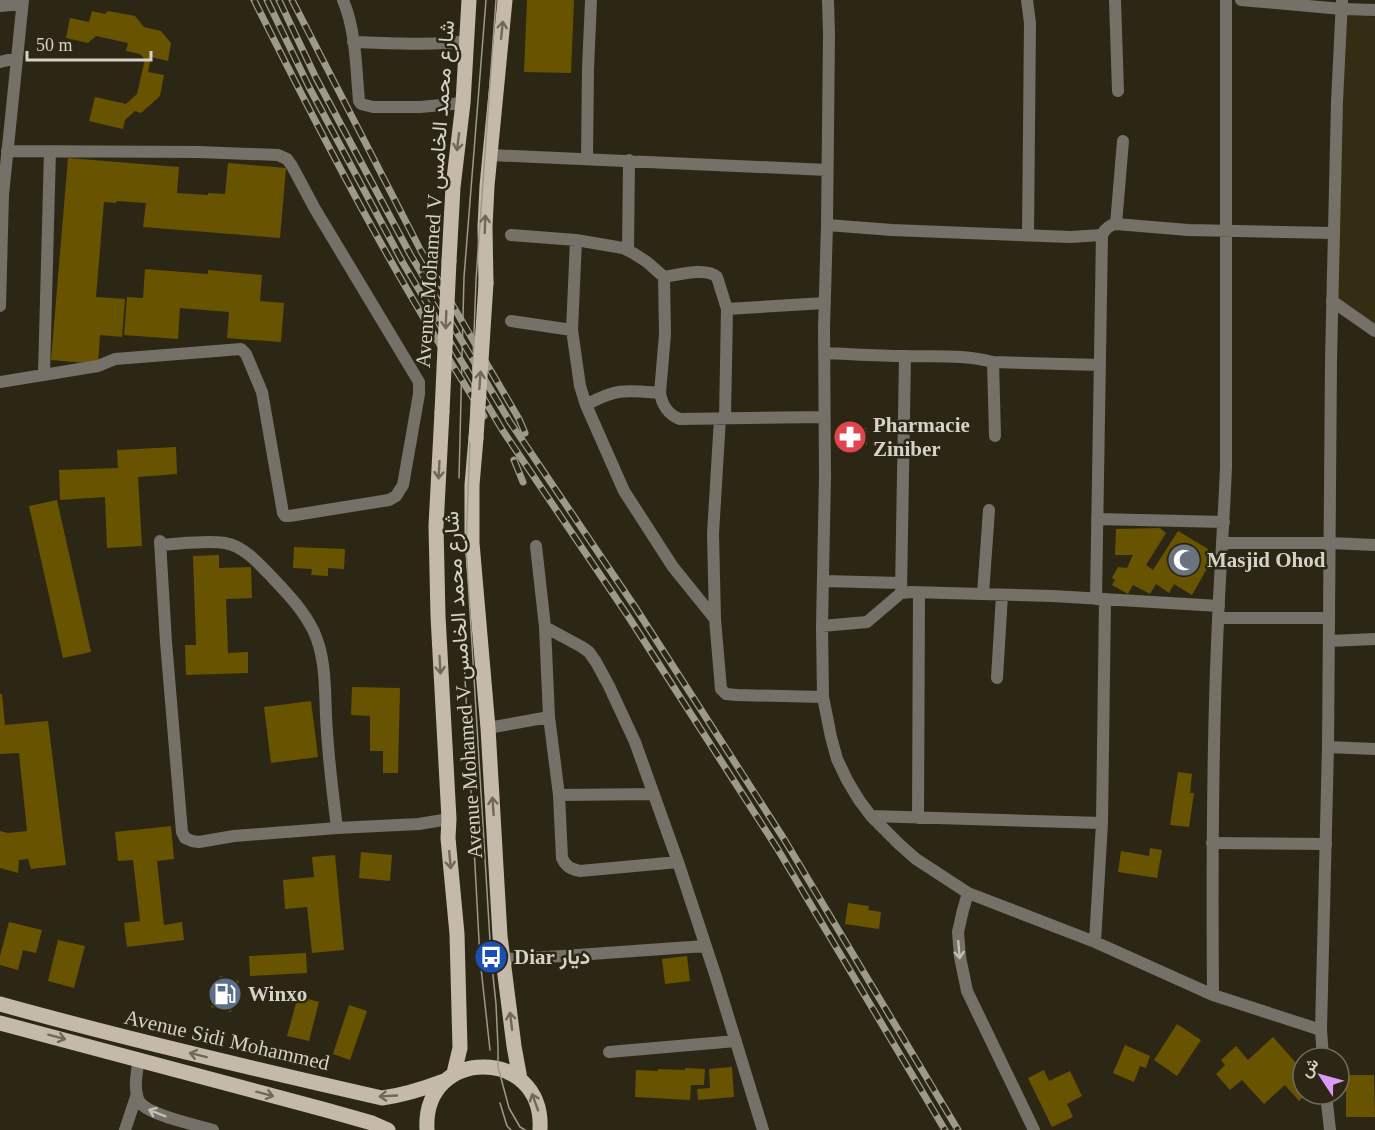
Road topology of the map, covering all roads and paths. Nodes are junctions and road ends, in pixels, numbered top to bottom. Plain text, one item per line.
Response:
1 (343, 0) edge
2 (505, 0) edge
3 (591, 0) edge
4 (828, 0) edge
5 (1027, 0) edge
6 (1115, 0) edge
7 (1226, 0) edge
8 (1241, 0) edge
9 (22, 2) edge
10 (467, 4) edge
11 (1342, 4) edge
12 (0, 6) edge
13 (1368, 7) edge
14 (466, 41) junction
15 (353, 42) junction
16 (17, 58) junction
17 (0, 62) edge
18 (1119, 91) dead end
19 (463, 103) junction
20 (5, 120) edge
21 (1123, 141) dead end
22 (7, 151) junction
23 (51, 151) junction
24 (490, 155) junction
25 (586, 158) junction
26 (629, 160) junction
27 (827, 170) junction
28 (1, 195) edge
29 (1116, 224) junction
30 (827, 225) junction
31 (1225, 230) junction
32 (1334, 233) junction
33 (1028, 234) junction
34 (1101, 235) junction
35 (1, 236) edge
36 (511, 236) dead end
37 (576, 240) junction
38 (628, 250) junction
39 (664, 277) junction
40 (1332, 301) junction
41 (825, 303) junction
42 (0, 306) edge
43 (727, 309) junction
44 (511, 321) dead end
45 (572, 330) junction
46 (1375, 331) edge
47 (824, 353) junction
48 (905, 356) junction
49 (993, 362) junction
50 (1100, 365) junction
51 (44, 374) junction
52 (0, 381) edge
53 (660, 393) junction
54 (586, 405) junction
55 (824, 417) junction
56 (722, 418) junction
57 (995, 436) dead end
58 (989, 510) dead end
59 (1097, 519) junction
60 (1224, 522) junction
61 (1222, 543) junction
62 (1330, 543) junction
63 (1375, 545) edge
64 (536, 546) dead end
65 (823, 581) junction
66 (901, 588) junction
67 (919, 593) junction
68 (983, 594) junction
69 (1002, 595) junction
70 (1100, 599) junction
71 (1218, 612) junction
72 (1329, 618) junction
73 (715, 619) junction
74 (822, 626) junction
75 (544, 627) junction
76 (1375, 639) edge
77 (1329, 640) junction
78 (997, 678) dead end
79 (823, 697) junction
80 (549, 717) junction
81 (488, 728) junction
82 (1328, 747) junction
83 (1375, 749) edge
84 (654, 794) junction
85 (559, 795) junction
86 (871, 816) junction
87 (918, 818) junction
88 (448, 819) junction
89 (1102, 823) junction
90 (336, 828) junction
91 (1212, 843) junction
92 (1326, 844) junction
93 (678, 862) junction
94 (968, 893) junction
95 (1095, 942) junction
96 (705, 946) junction
97 (503, 958) junction
98 (1213, 995) junction
99 (0, 1004) edge
100 (0, 1023) edge
101 (1321, 1030) junction
102 (736, 1041) junction
103 (1322, 1046) edge
104 (609, 1052) dead end
105 (139, 1059) junction
106 (449, 1077) junction
107 (520, 1079) junction
108 (137, 1094) junction
109 (1327, 1106) edge
110 (125, 1130) edge
111 (213, 1130) edge
112 (388, 1130) edge
113 (427, 1130) edge
114 (540, 1130) edge
115 (763, 1130) edge
116 (1034, 1130) edge
117 (1330, 1130) edge

1 - 15 street
24 -> 2 main road, Avenue Mohamed V شارع محمد الخامس
3 - 25 street
4 - 27 street
5 - 33 street
6 - 18 street
7 - 31 street
8 - 11 street
9 - 12 street
9 - 16 street
10 - 14 main road, Avenue Mohamed V شارع محمد الخامس
11 - 13 street
11 - 32 street
14 - 15 street
14 - 19 main road, Avenue Mohamed V شارع محمد الخامس
15 - 19 street
16 - 17 street
16 - 20 street
19 -> 88 main road, Avenue Mohamed V شارع محمد الخامس, bridge
20 - 22 street
21 - 29 street
22 - 23 street
22 - 28 street
23 - 51 street
23 - 51 street
24 - 25 street
81 -> 24 main road, Avenue Mohamed V شارع محمد الخامس, bridge
25 - 26 street
26 - 27 street
26 - 38 street
27 - 30 street
28 - 35 street
29 - 31 street
29 - 34 street
30 - 33 street
30 - 41 street
31 - 32 street
31 - 60 street
32 - 40 street
33 - 34 street
34 - 50 street
35 - 42 street
36 - 37 street
37 - 38 street
37 - 45 street
38 - 39 street
39 - 43 street
39 - 53 street
40 - 46 street
40 - 62 street
41 - 43 street
41 - 47 street
43 - 56 street
44 - 45 street
45 - 54 street
47 - 48 street
47 - 55 street
48 - 49 street
48 - 66 street
49 - 50 street
49 - 57 street
50 - 59 street
51 - 52 street
53 - 54 street
53 - 56 street
54 - 73 street
55 - 56 street
55 - 65 street
56 - 73 street
58 - 68 street
59 - 60 street
59 - 70 street
60 - 61 street
61 - 62 street
61 - 71 street
62 - 63 street
62 - 72 street
64 - 75 street
65 - 66 street
65 - 74 street
66 - 67 street
66 - 74 street
67 - 68 street
67 - 87 street
68 - 69 street
69 - 70 street
69 - 78 street
70 - 71 street
70 - 89 street
71 - 72 street
71 - 91 street
72 - 77 street
73 - 79 street
74 - 79 street
75 - 80 street
75 - 84 street
76 - 77 street
77 - 82 street
79 - 86 street
80 - 81 street
80 - 85 street
97 -> 81 main road, Avenue Mohamed V شارع محمد الخامس
82 - 83 street
82 - 92 street
84 - 85 street
84 - 93 street
85 - 93 street
86 - 87 street
86 - 94 street
87 - 89 street
88 - 90 street
88 -> 106 main road, Avenue Mohamed V شارع محمد الخامس
89 - 95 street
90 - 90 street
91 - 92 street
91 - 98 street
92 - 101 street
93 - 96 street
94 - 95 street
94 -> 116 street
95 - 98 street
96 - 97 street
96 - 102 street
107 -> 97 main road, Avenue Mohamed V شارع محمد الخامس
98 - 101 street
106 -> 99 main road, Avenue Sidi Mohammed
100 -> 105 main road, Avenue Sidi Mohammed
101 - 103 street
102 - 104 street
102 - 115 street
105 - 108 street, Avenue Sidi Mohammed
105 -> 112 main road, Avenue Sidi Mohammed
106 - 107 main road, Avenue Sidi Mohammed
106 - 113 main road, Avenue Mohamed V شارع محمد الخامس
114 -> 107 main road
108 - 110 street, Avenue Sidi Mohammed
111 -> 108 street
109 - 117 street

